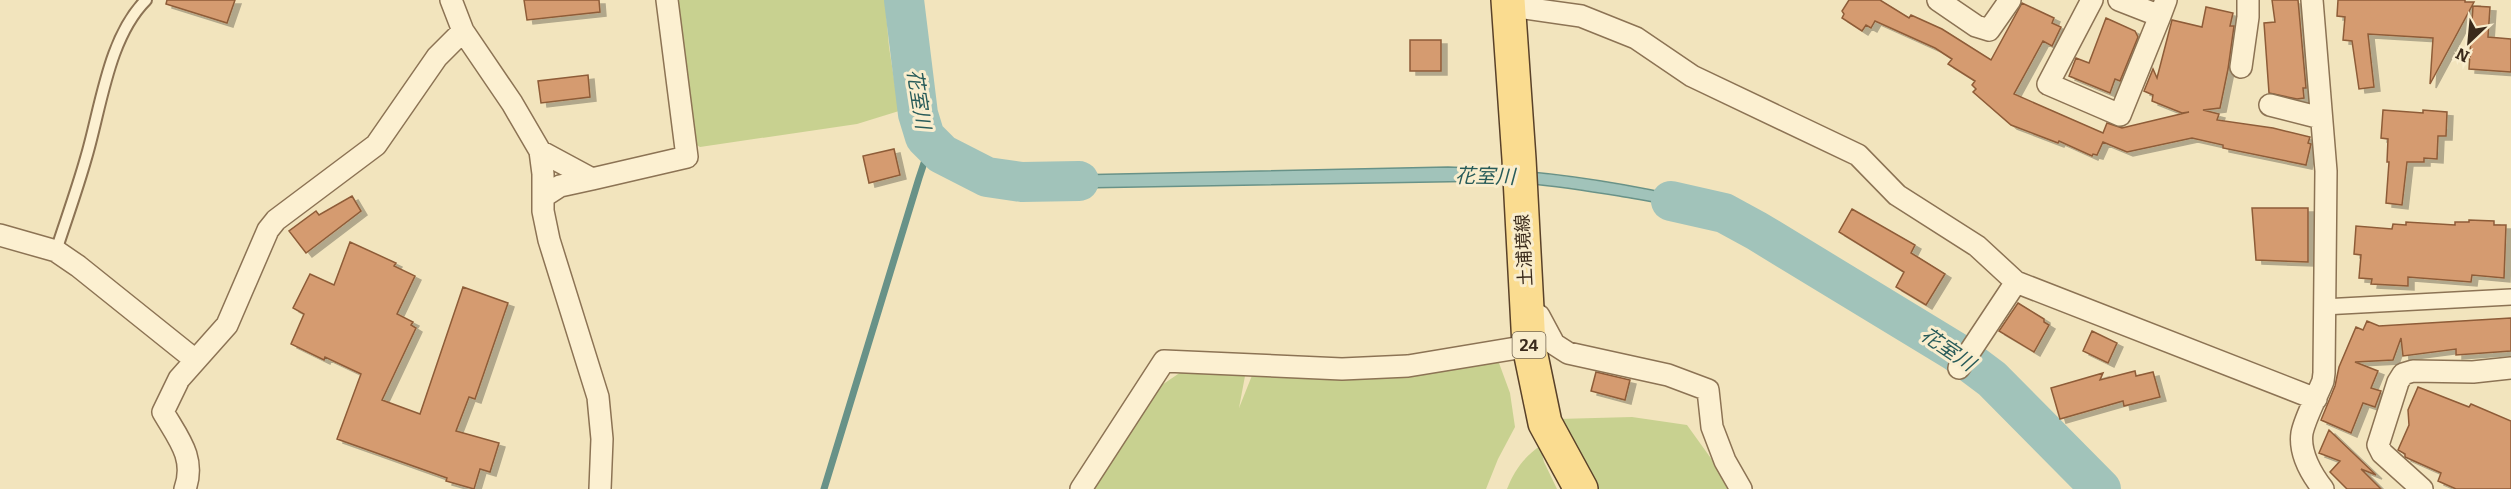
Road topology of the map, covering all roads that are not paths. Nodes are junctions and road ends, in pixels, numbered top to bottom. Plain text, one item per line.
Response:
1 (146, 0) edge
2 (451, 0) edge
3 (667, 0) edge
4 (1938, 0) edge
5 (2010, 0) edge
6 (2092, 0) edge
7 (2119, 0) edge
8 (2248, 0) edge
9 (2312, 0) edge
10 (1509, 3) edge
11 (2163, 8) edge
12 (463, 31) junction
13 (2241, 67) dead end
14 (2270, 105) dead end
15 (2321, 118) junction
16 (540, 152) junction
17 (592, 178) junction
18 (543, 197) junction
19 (0, 235) edge
20 (56, 251) junction
21 (2016, 282) junction
22 (2511, 297) edge
23 (2324, 307) junction
24 (1528, 332) junction
25 (195, 359) junction
26 (1959, 368) dead end
27 (2511, 368) edge
28 (2316, 399) junction
29 (185, 489) edge
30 (600, 489) edge
31 (1081, 489) edge
32 (1581, 489) edge
33 (1741, 489) edge
34 (2324, 489) edge
35 (2422, 489) edge

1 - 20 lane
2 - 12 street
3 - 17 street
4 - 5 street
6 - 11 street
7 - 11 street
8 - 13 street
9 - 15 street
10 - 21 street
10 - 24 main road, 土浦境線 / 24
12 - 16 street
12 - 25 street
14 - 15 street
15 - 23 street
16 - 17 street
16 - 18 street
17 - 18 street
18 - 30 street
19 - 20 street
20 - 25 street
21 - 26 street
21 - 28 street
22 - 23 street
23 - 28 street
24 - 31 street
24 - 32 main road, 土浦境線 / 24
24 - 33 street
25 - 29 street
27 - 35 street
28 - 34 street

